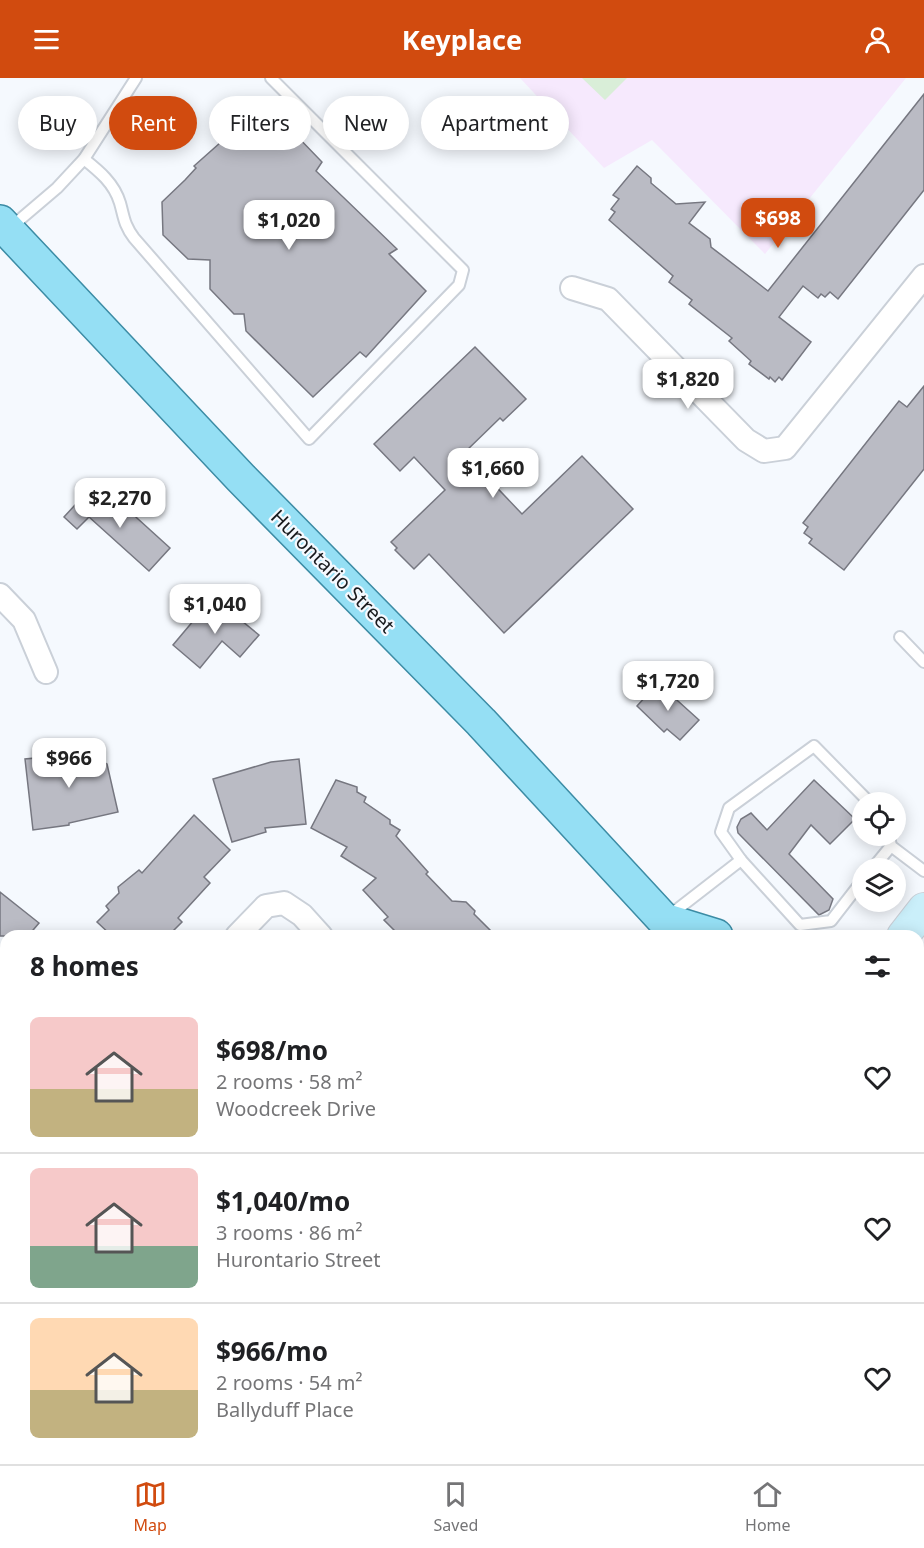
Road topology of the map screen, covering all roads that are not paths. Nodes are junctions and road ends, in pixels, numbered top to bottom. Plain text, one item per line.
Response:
1 (136, 78) edge
2 (271, 78) edge
3 (84, 159) junction
4 (4, 226) edge
5 (924, 276) edge
6 (572, 288) dead end
7 (0, 595) edge
8 (900, 637) dead end
9 (924, 662) edge
10 (46, 672) dead end
11 (859, 792) edge
12 (896, 846) edge
13 (741, 860) junction
14 (924, 871) edge
15 (852, 894) edge
16 (924, 909) edge
17 (666, 928) edge
18 (243, 930) edge
19 (316, 930) edge
20 (908, 930) edge

1 - 3 lane
2 - 3 lane
3 - 4 lane
4 - 17 main road, Hurontario Street
5 - 6 street
7 - 10 street
8 - 9 lane
11 - 13 lane
12 - 14 lane
13 - 15 lane
13 - 17 lane
16 - 20 main road
18 - 19 street

